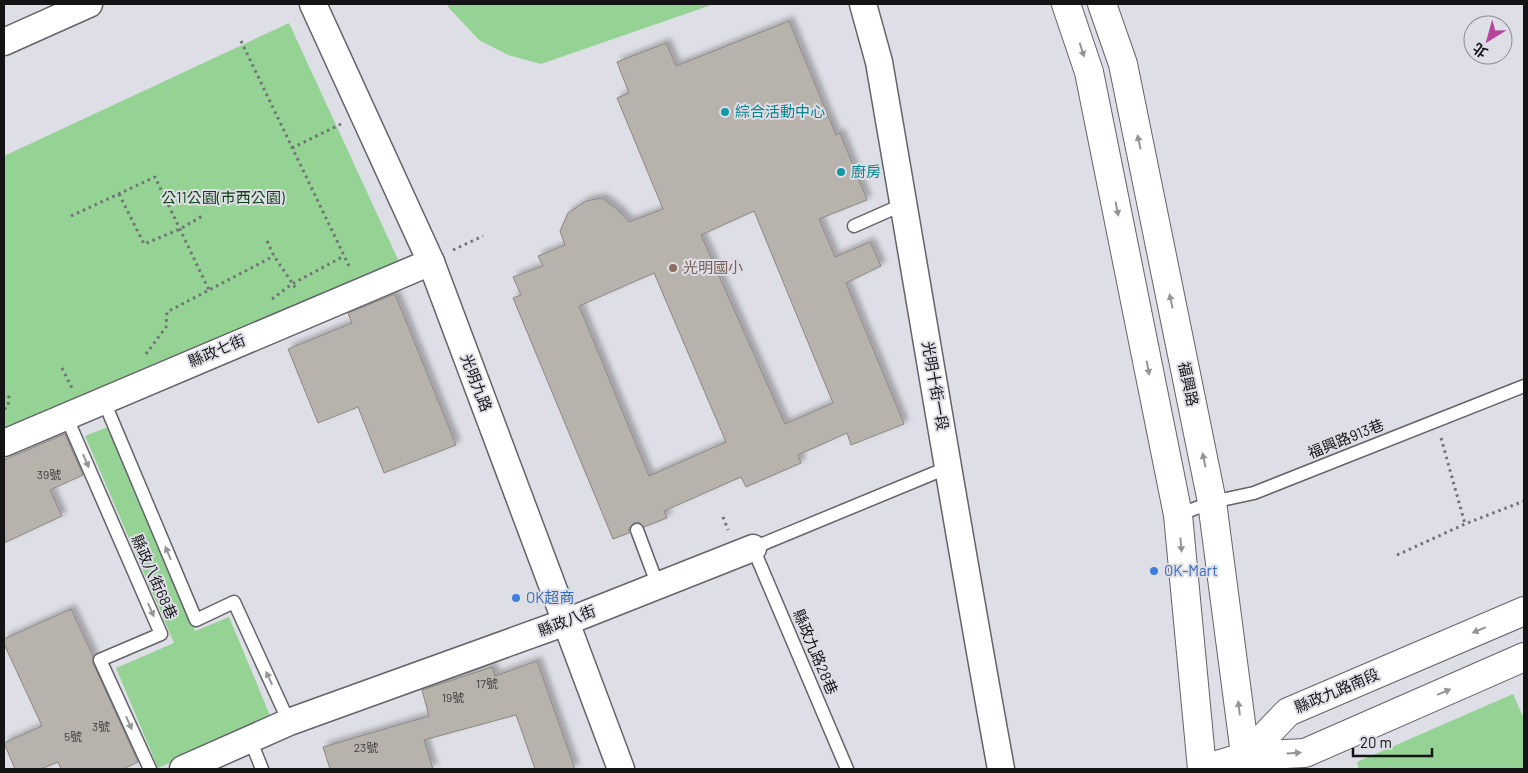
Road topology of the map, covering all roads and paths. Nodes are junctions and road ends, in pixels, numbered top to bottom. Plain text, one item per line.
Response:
1 (89, 4) edge
2 (313, 4) edge
3 (863, 4) edge
4 (1066, 4) edge
5 (1102, 4) edge
6 (241, 41) dead end
7 (4, 42) edge
8 (363, 114) junction
9 (292, 148) junction
10 (119, 194) junction
11 (904, 204) junction
12 (204, 215) dead end
13 (71, 216) dead end
14 (854, 226) dead end
15 (180, 229) junction
16 (483, 236) dead end
17 (267, 241) dead end
18 (274, 256) junction
19 (344, 256) junction
20 (430, 262) junction
21 (351, 270) dead end
22 (292, 284) junction
23 (209, 290) junction
24 (270, 301) dead end
25 (311, 312) junction
26 (142, 359) dead end
27 (1524, 386) edge
28 (8, 395) dead end
29 (103, 399) junction
30 (4, 409) edge
31 (66, 416) junction
32 (1436, 421) junction
33 (4, 443) edge
34 (949, 467) junction
35 (1524, 501) edge
36 (1212, 502) junction
37 (1178, 515) junction
38 (1465, 524) junction
39 (637, 530) dead end
40 (753, 548) junction
41 (1397, 555) dead end
42 (658, 586) junction
43 (1524, 611) edge
44 (566, 622) junction
45 (1524, 658) edge
46 (290, 722) junction
47 (250, 739) junction
48 (1246, 763) edge
49 (192, 767) edge
50 (150, 769) edge
51 (262, 769) edge
52 (621, 769) edge
53 (846, 769) edge
54 (1001, 769) edge
55 (1203, 769) edge

1 - 7 street
2 - 8 street, 光明九路
3 - 11 street, 光明十街一段
4 -> 37 street
36 -> 5 street, 福興路
6 - 9 path
8 - 9 path
8 - 20 street, 光明九路
9 - 19 path
10 - 13 path
10 - 15 path
10 - 15 path
11 - 14 lane
11 - 34 street, 光明十街一段
12 - 15 path
15 - 23 path
16 - 20 path
17 - 18 path
18 - 22 path
18 - 23 path
19 - 21 path
19 - 22 path
20 - 25 street, 縣政七街
20 - 44 street, 光明九路
22 - 24 path
22 - 25 path
23 - 26 path
25 - 29 street, 縣政七街
27 - 32 lane, 福興路913巷
28 - 30 path
29 - 31 street, 縣政七街
46 -> 29 lane, 縣政八街68巷
31 - 33 street, 縣政七街
31 -> 50 lane, 縣政八街68巷
32 - 36 lane, 福興路913巷
32 - 38 path
34 - 40 lane, 縣政八街
34 - 54 street, 光明十街一段
35 - 38 path
36 - 37 lane, 福興路913巷
48 -> 36 street, 福興路
37 -> 55 street
38 - 41 path
39 - 42 lane
40 - 42 street, 縣政八街
40 - 53 lane, 縣政九路28巷
42 - 44 street, 縣政八街
43 -> 48 street, 縣政九路南段
44 - 46 street, 縣政八街
44 - 52 street, 光明九路
48 -> 45 street
46 - 47 street, 縣政八街
47 - 49 street, 縣政八街
47 - 51 lane
48 - 55 street

